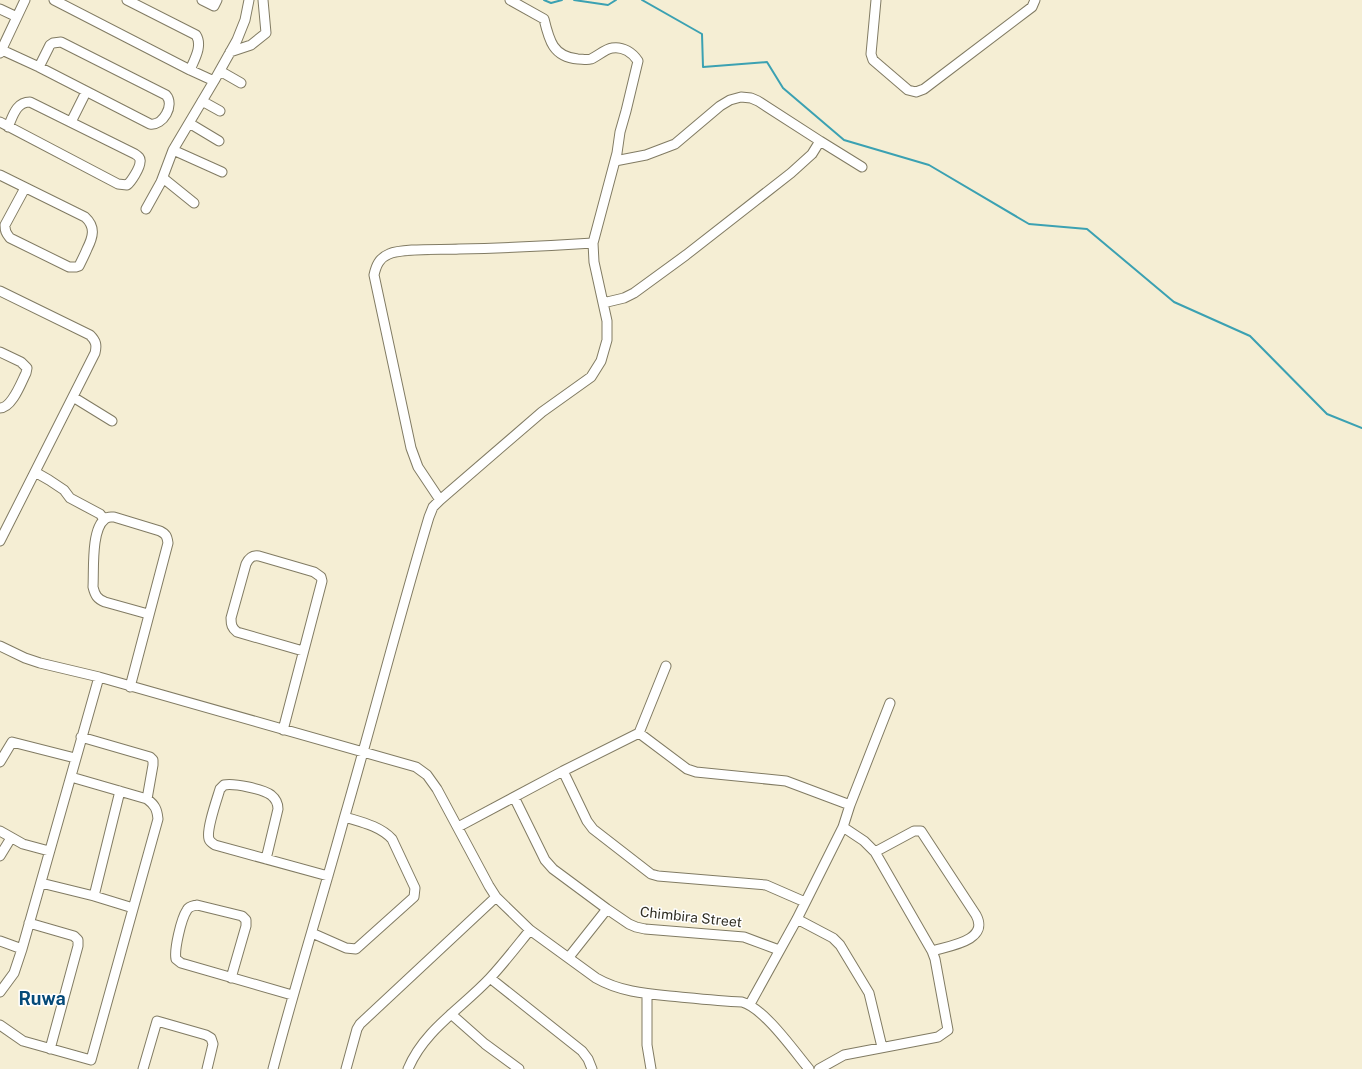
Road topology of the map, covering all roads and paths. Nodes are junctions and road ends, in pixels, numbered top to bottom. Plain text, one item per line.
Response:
1 (25, 0) edge
2 (54, 0) edge
3 (127, 0) edge
4 (202, 0) edge
5 (217, 0) edge
6 (249, 0) edge
7 (263, 0) edge
8 (510, 0) edge
9 (876, 0) edge
10 (1035, 0) edge
11 (70, 4) edge
12 (0, 9) edge
13 (17, 17) junction
14 (1, 52) edge
15 (230, 52) junction
16 (39, 67) junction
17 (190, 70) junction
18 (220, 71) junction
19 (214, 81) junction
20 (241, 83) dead end
21 (86, 92) junction
22 (202, 101) junction
23 (220, 111) dead end
24 (71, 122) junction
25 (189, 123) junction
26 (4, 124) edge
27 (820, 141) junction
28 (219, 142) dead end
29 (173, 150) junction
30 (615, 161) junction
31 (862, 167) dead end
32 (222, 172) dead end
33 (0, 175) edge
34 (163, 178) junction
35 (25, 188) junction
36 (194, 203) dead end
37 (146, 209) dead end
38 (593, 243) junction
39 (0, 291) edge
40 (603, 303) junction
41 (0, 352) edge
42 (73, 397) junction
43 (0, 408) edge
44 (112, 421) dead end
45 (35, 472) junction
46 (440, 500) junction
47 (104, 519) junction
48 (0, 541) edge
49 (148, 614) junction
50 (0, 646) edge
51 (303, 651) junction
52 (666, 666) dead end
53 (99, 677) junction
54 (130, 687) junction
55 (890, 703) dead end
56 (283, 730) junction
57 (639, 733) junction
58 (81, 737) junction
59 (362, 751) junction
60 (75, 758) junction
61 (0, 762) edge
62 (564, 771) junction
63 (71, 777) junction
64 (120, 791) junction
65 (514, 797) junction
66 (147, 799) junction
67 (850, 805) junction
68 (345, 817) junction
69 (458, 827) junction
70 (844, 827) junction
71 (0, 831) edge
72 (11, 838) junction
73 (49, 851) junction
74 (875, 852) junction
75 (0, 856) edge
76 (266, 859) junction
77 (328, 876) junction
78 (41, 883) junction
79 (94, 896) junction
80 (496, 897) junction
81 (805, 902) junction
82 (132, 908) junction
83 (606, 909) junction
84 (797, 919) junction
85 (29, 923) junction
86 (530, 930) junction
87 (312, 933) junction
88 (0, 941) edge
89 (22, 949) junction
90 (779, 950) junction
91 (932, 951) junction
92 (569, 957) junction
93 (231, 978) junction
94 (490, 978) junction
95 (0, 992) edge
96 (647, 994) junction
97 (292, 995) junction
98 (750, 1004) junction
99 (451, 1014) junction
100 (0, 1025) edge
101 (882, 1047) junction
102 (50, 1049) junction
103 (143, 1069) edge
104 (207, 1069) edge
105 (273, 1069) edge
106 (346, 1069) edge
107 (408, 1069) edge
108 (519, 1069) edge
109 (592, 1069) edge
110 (651, 1069) edge
111 (809, 1069) edge
112 (819, 1069) edge

1 - 13 street
2 - 11 street
3 - 17 street
4 - 5 street
6 - 15 street
7 - 15 street
8 - 30 street
9 - 10 street
11 - 17 street
12 - 13 street
13 - 14 street
14 - 16 street
15 - 18 street
16 - 21 street
16 - 21 street
17 - 19 street
18 - 19 street
18 - 20 street
19 - 22 street
21 - 24 street
22 - 23 street
22 - 25 street
24 - 26 street
24 - 26 street
25 - 28 street
25 - 29 street
27 - 30 street
27 - 31 street
27 - 40 street
29 - 32 street
29 - 34 street
30 - 38 street
33 - 35 street
34 - 36 street
34 - 37 street
35 - 35 street
38 - 40 street
38 - 46 street
39 - 42 street
40 - 46 street
41 - 43 street
42 - 44 street
42 - 45 street
45 - 47 street
45 - 48 street
46 - 59 street
47 - 49 street
47 - 49 street
49 - 54 street
50 - 53 street
51 - 51 street
51 - 56 street
52 - 57 street
53 - 54 street
53 - 58 street
54 - 56 street
55 - 67 street
56 - 59 street
57 - 62 street
57 - 67 street
58 - 60 street
58 - 66 street
59 - 68 street
59 - 69 street
60 - 61 street
60 - 63 street
62 - 65 street
62 - 81 street
63 - 64 street
63 - 73 street
64 - 66 street
64 - 79 street
65 - 69 street
65 - 83 street, Chimbira Street
66 - 82 street
67 - 70 street
68 - 77 street
68 - 87 street
69 - 80 street
70 - 74 street
70 - 81 street
71 - 72 street
72 - 73 street
72 - 75 street
73 - 78 street
74 - 91 street
74 - 91 street
76 - 76 street
76 - 77 street
77 - 87 street
78 - 79 street
78 - 85 street
79 - 82 street
80 - 86 street
80 - 106 street
81 - 84 street
82 - 102 street
83 - 90 street, Chimbira Street
83 - 92 street
84 - 90 street
84 - 101 street
85 - 89 street
85 - 102 street
86 - 92 street
86 - 94 street
87 - 97 street
88 - 89 street
89 - 95 street
90 - 98 street
91 - 101 street
92 - 96 street
93 - 93 street
93 - 97 street
94 - 99 street
94 - 109 street
96 - 98 street
96 - 110 street
97 - 105 street
98 - 111 street
99 - 107 street
99 - 108 street
100 - 102 street
101 - 112 street
103 - 104 street

